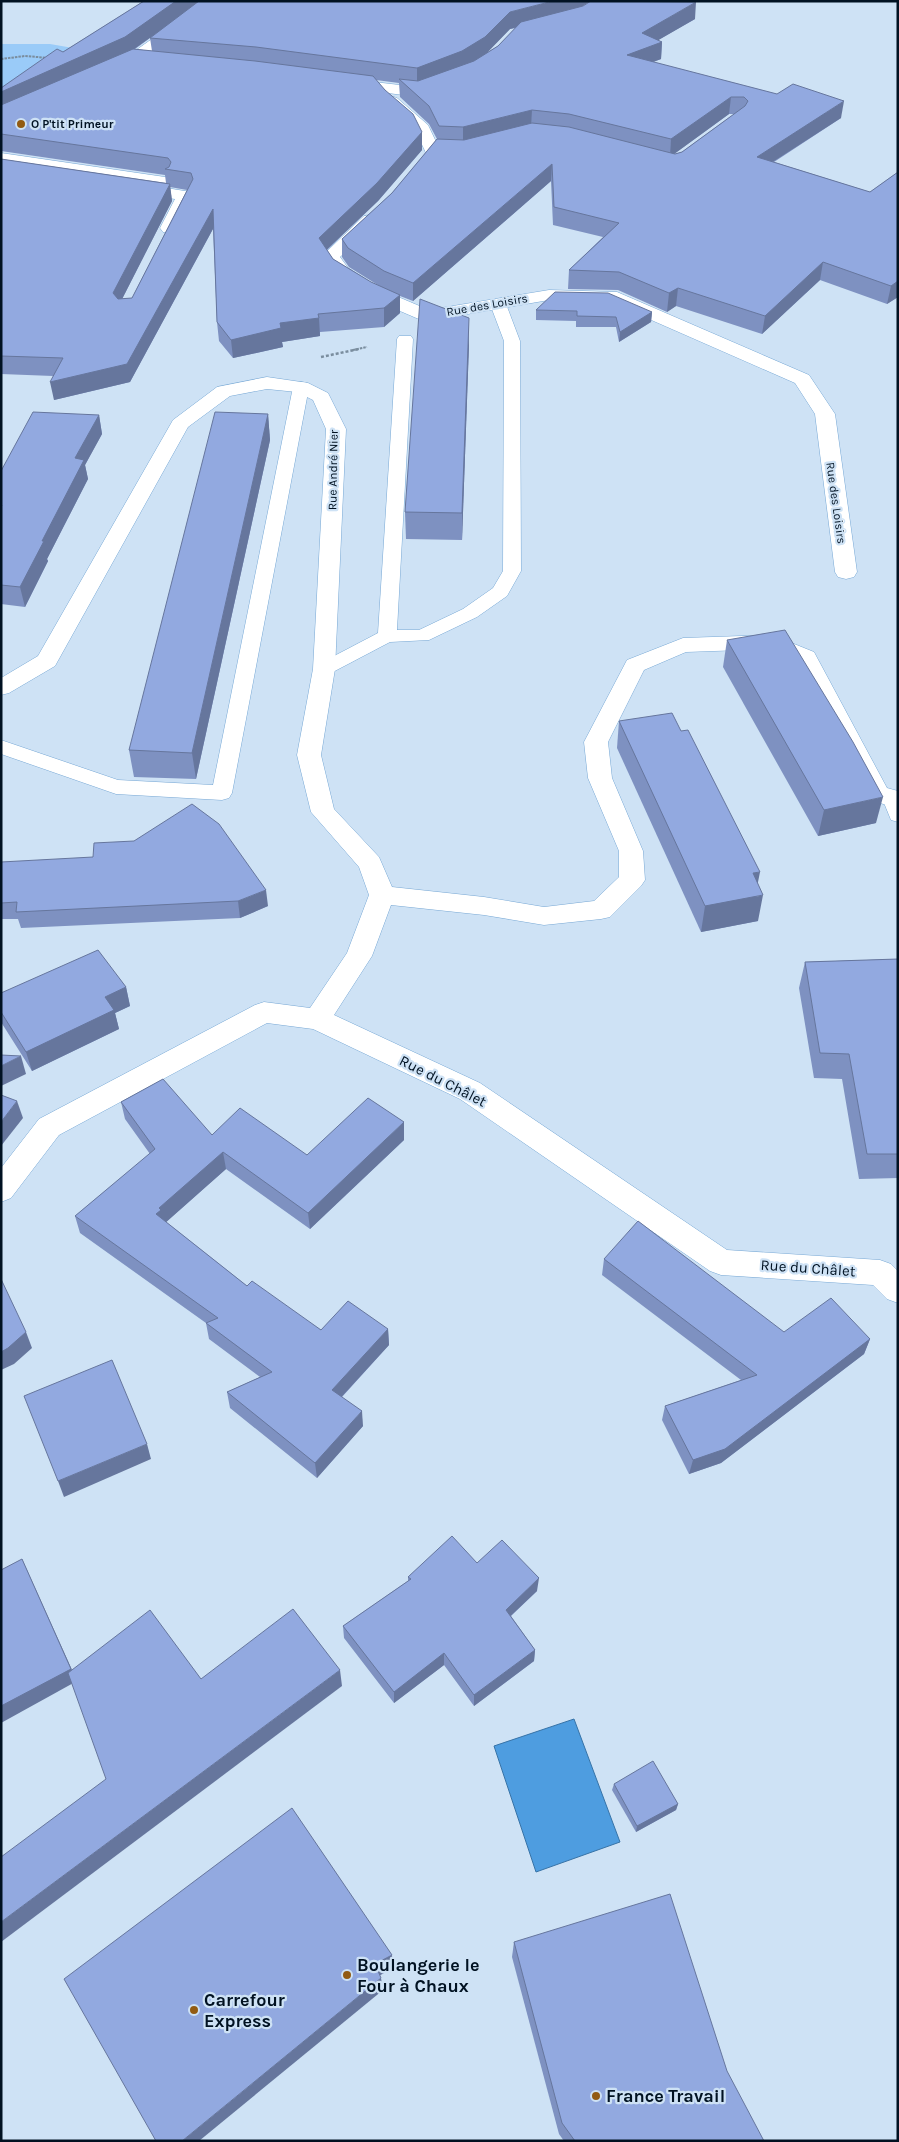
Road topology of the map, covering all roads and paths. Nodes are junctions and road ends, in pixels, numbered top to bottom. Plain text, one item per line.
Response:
1 (215, 1) edge
2 (1, 59) edge
3 (133, 59) junction
4 (152, 61) edge
5 (46, 64) edge
6 (98, 75) edge
7 (453, 79) edge
8 (333, 82) edge
9 (380, 88) junction
10 (1, 157) edge
11 (420, 164) edge
12 (1, 169) edge
13 (166, 181) edge
14 (385, 206) edge
15 (160, 246) edge
16 (498, 304) junction
17 (405, 339) dead end
18 (300, 387) junction
19 (846, 572) dead end
20 (387, 636) junction
21 (324, 669) junction
22 (1, 688) edge
23 (1, 747) edge
24 (896, 804) edge
25 (382, 895) junction
26 (317, 1019) junction
27 (1, 1190) edge
28 (898, 1290) edge

1 - 3 street
2 - 5 path
3 - 4 street
3 - 6 street
7 - 9 street
8 - 9 street
9 - 11 street
10 - 13 lane
12 - 15 street
14 - 16 street, Rue des Loisirs
16 - 19 street, Rue des Loisirs
16 - 20 lane
17 - 20 lane
18 - 21 street, Rue André Nier
18 - 22 street, Rue André Nier
18 - 23 lane
20 - 21 lane
21 - 25 street, Rue André Nier
24 - 25 street
25 - 26 street
26 - 27 street, Rue du Châlet
26 - 28 street, Rue du Châlet

